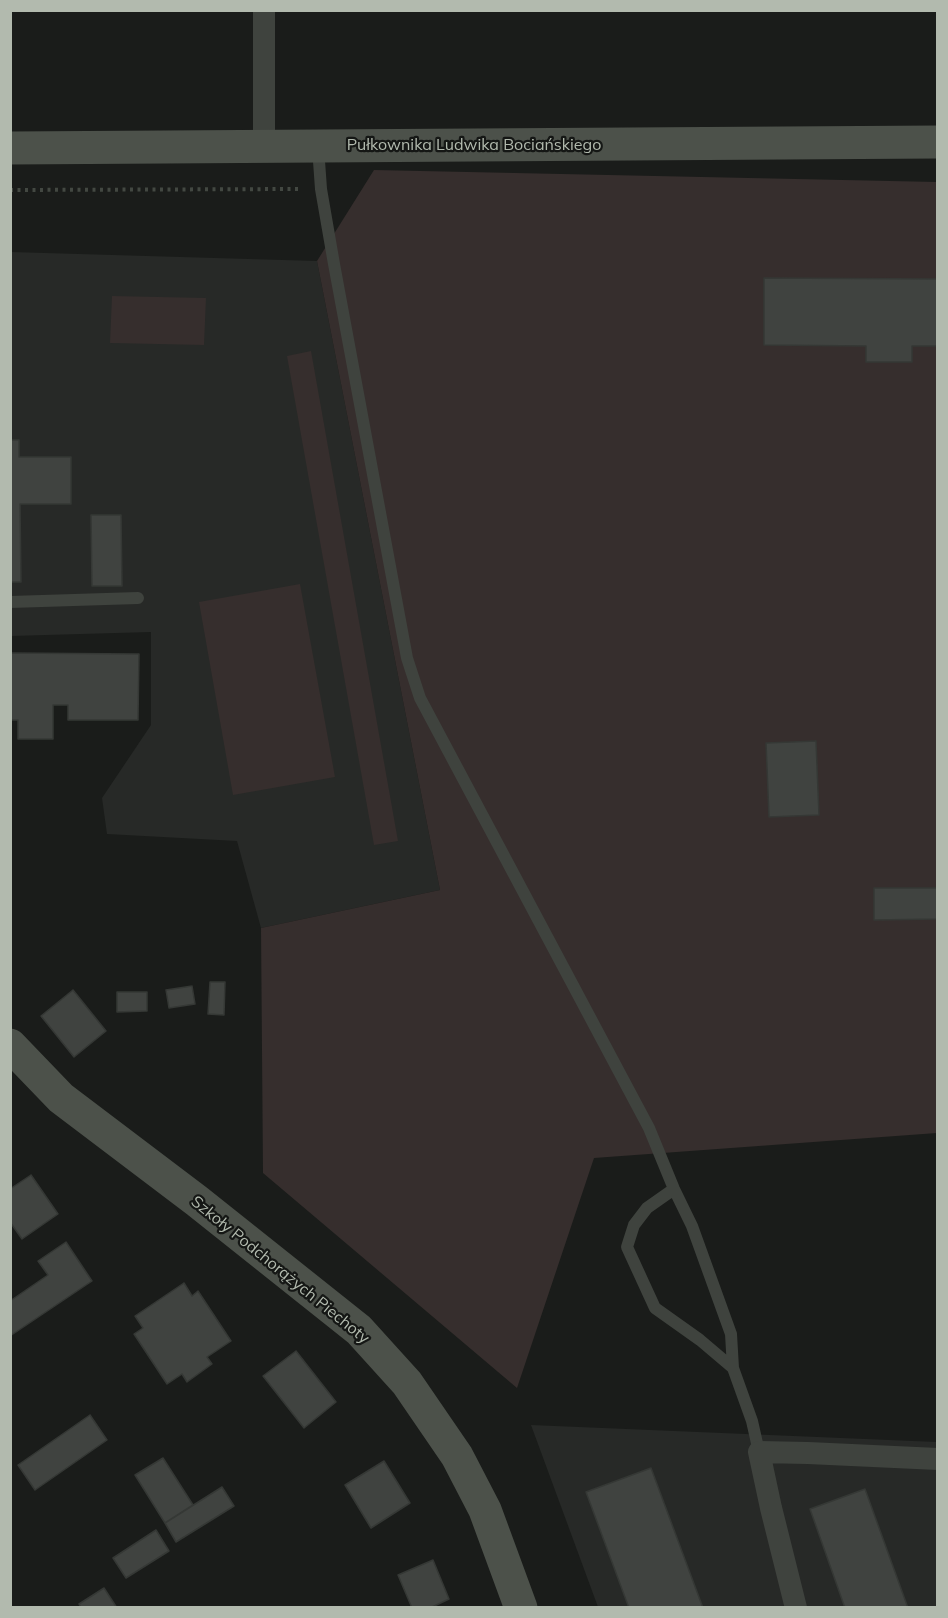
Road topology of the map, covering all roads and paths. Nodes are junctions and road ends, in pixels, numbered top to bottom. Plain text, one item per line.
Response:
1 (264, 10) edge
2 (938, 142) edge
3 (264, 146) junction
4 (318, 146) junction
5 (10, 148) edge
6 (321, 189) junction
7 (10, 190) edge
8 (138, 598) dead end
9 (10, 602) edge
10 (10, 1046) edge
11 (674, 1189) junction
12 (733, 1368) junction
13 (759, 1452) junction
14 (938, 1459) edge
15 (521, 1608) edge
16 (796, 1608) edge

1 - 3 street
2 - 4 street, Pułkownika Ludwika Bociańskiego
3 - 4 street, Pułkownika Ludwika Bociańskiego
3 - 5 street, Pułkownika Ludwika Bociańskiego
4 - 6 lane
6 - 7 path
6 - 11 lane
8 - 9 lane
10 - 15 street, Szkoły Podchorążych Piechoty
11 - 12 lane
11 - 12 lane
12 - 13 lane
13 - 14 street
13 - 16 street

